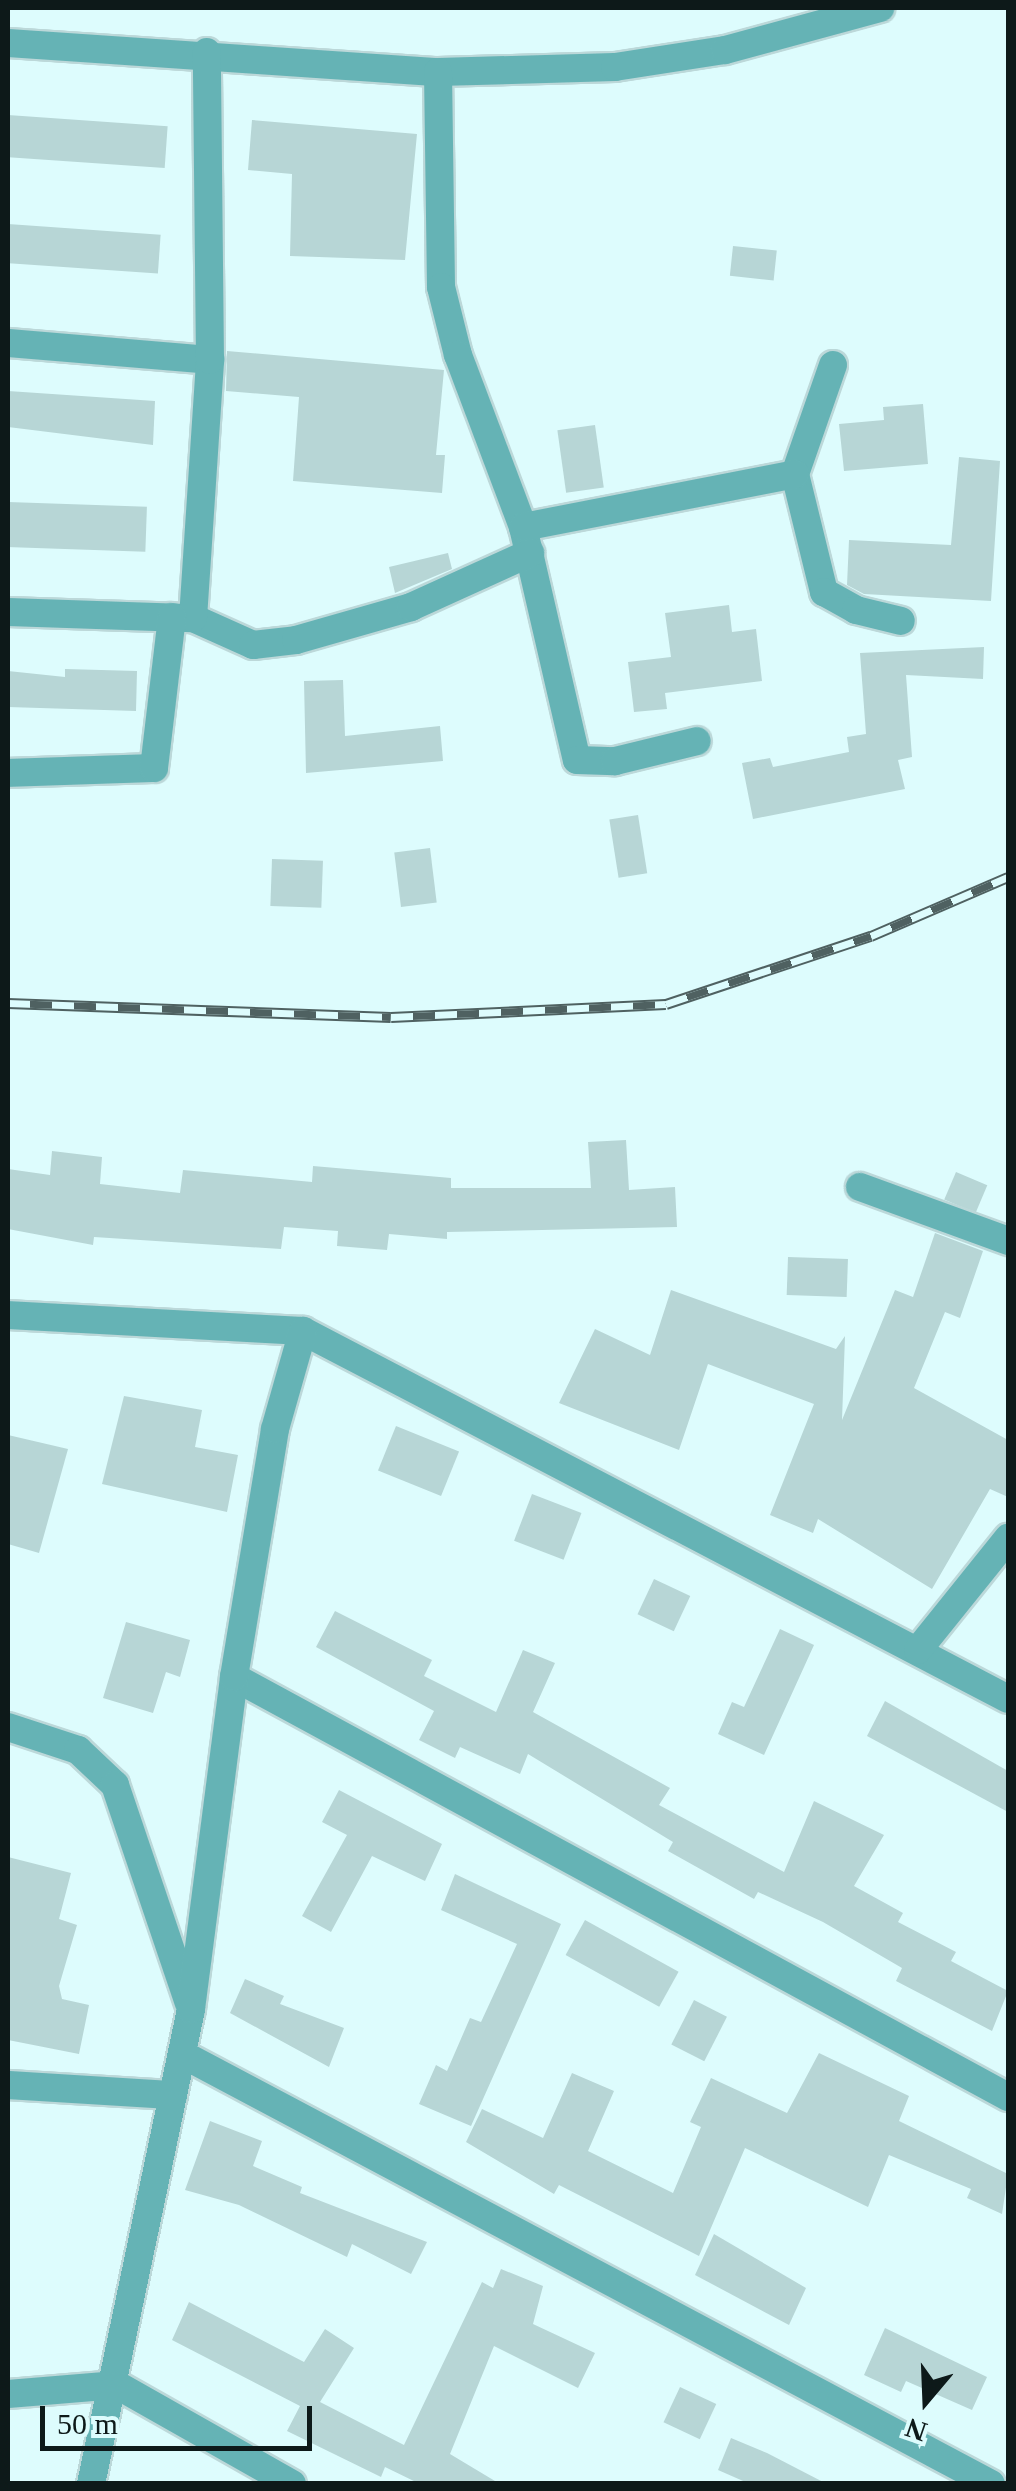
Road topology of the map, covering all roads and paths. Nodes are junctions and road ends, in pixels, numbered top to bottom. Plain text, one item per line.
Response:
1 (880, 8) edge
2 (8, 44) edge
3 (207, 52) junction
4 (438, 72) junction
5 (8, 343) edge
6 (210, 360) junction
7 (834, 365) dead end
8 (795, 474) junction
9 (526, 540) junction
10 (8, 612) edge
11 (182, 617) junction
12 (901, 621) dead end
13 (697, 740) dead end
14 (8, 773) edge
15 (860, 1187) dead end
16 (1008, 1241) edge
17 (8, 1316) edge
18 (302, 1331) junction
19 (1008, 1538) edge
20 (918, 1650) junction
21 (234, 1677) junction
22 (1008, 1699) edge
23 (8, 1727) edge
24 (191, 2009) junction
25 (182, 2054) junction
26 (8, 2086) edge
27 (173, 2095) junction
28 (1008, 2096) edge
29 (117, 2385) junction
30 (8, 2394) edge
31 (91, 2484) edge
32 (292, 2484) edge
33 (991, 2484) edge

1 - 4 street
2 - 3 street
3 - 4 street
3 - 6 street
4 - 9 street
5 - 6 street
6 - 11 street
7 - 8 street
8 - 9 street
8 - 12 street
9 - 11 street
9 - 13 street
10 - 11 street
11 - 14 street
15 - 16 street
17 - 18 street
18 - 20 street
18 - 21 street
19 - 20 street
20 - 22 street
21 - 24 street
21 - 28 street
23 - 24 street
24 - 25 street
25 - 27 street
25 - 33 street
26 - 27 street
27 - 29 street
29 - 30 street
29 - 31 street
29 - 32 street

